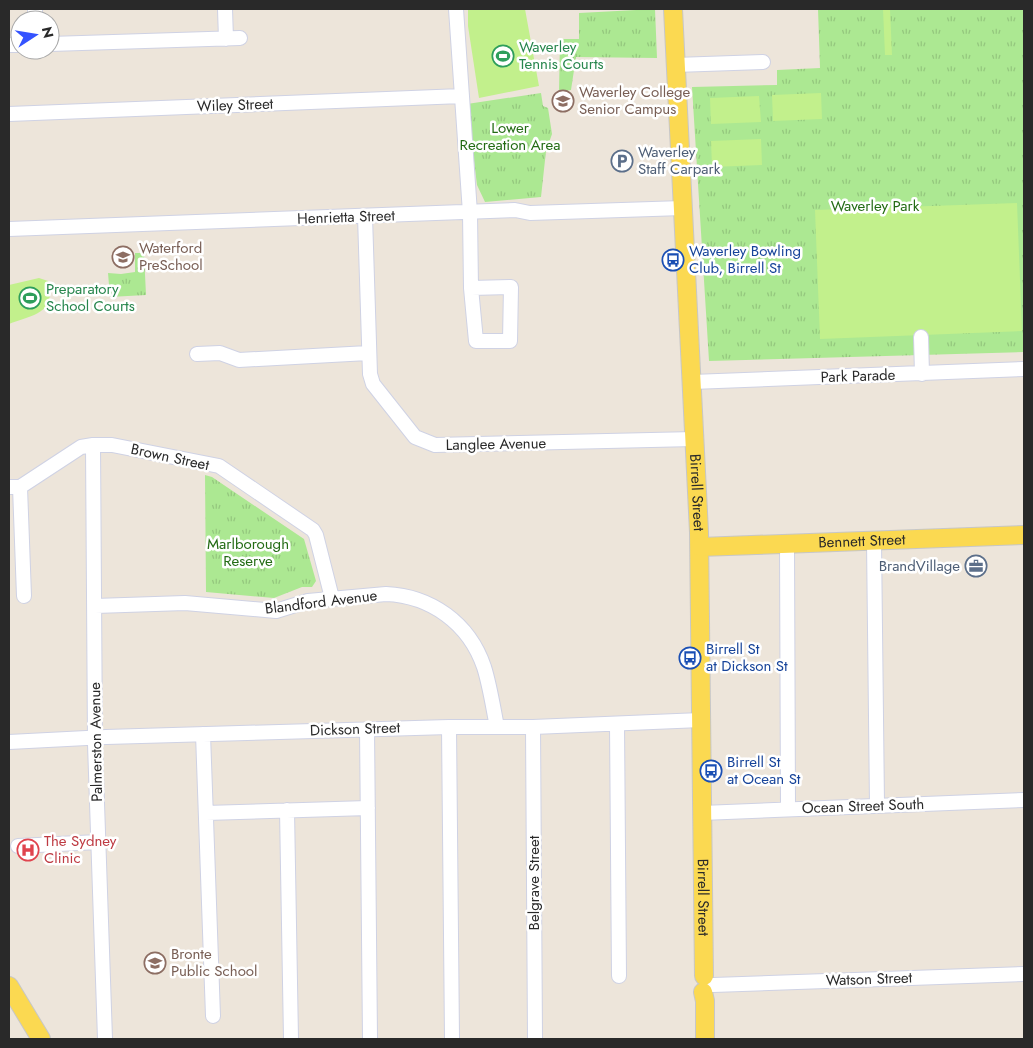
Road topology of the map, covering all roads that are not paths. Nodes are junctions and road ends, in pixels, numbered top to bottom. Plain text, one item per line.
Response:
1 (225, 9) edge
2 (456, 9) edge
3 (672, 9) edge
4 (60, 44) edge
5 (763, 62) dead end
6 (675, 64) junction
7 (462, 96) junction
8 (9, 114) edge
9 (683, 208) junction
10 (470, 212) junction
11 (365, 216) junction
12 (9, 229) edge
13 (471, 288) junction
14 (921, 337) dead end
15 (368, 353) junction
16 (197, 354) dead end
17 (1024, 369) edge
18 (922, 374) junction
19 (692, 382) junction
20 (695, 439) junction
21 (93, 445) junction
22 (14, 487) edge
23 (1024, 535) edge
24 (874, 541) junction
25 (787, 545) junction
26 (700, 547) junction
27 (24, 596) dead end
28 (332, 598) junction
29 (95, 606) junction
30 (701, 720) junction
31 (617, 724) junction
32 (449, 727) junction
33 (498, 727) junction
34 (533, 727) junction
35 (367, 729) junction
36 (203, 734) junction
37 (95, 738) junction
38 (9, 742) edge
39 (1024, 800) edge
40 (877, 806) junction
41 (368, 808) junction
42 (788, 809) junction
43 (287, 810) junction
44 (702, 812) junction
45 (206, 813) junction
46 (98, 842) junction
47 (18, 846) dead end
48 (1024, 974) edge
49 (619, 976) dead end
50 (706, 984) junction
51 (9, 986) edge
52 (213, 1016) dead end
53 (41, 1039) edge
54 (105, 1039) edge
55 (291, 1039) edge
56 (370, 1039) edge
57 (452, 1039) edge
58 (535, 1039) edge
59 (705, 1039) edge

1 - 4 street
2 - 7 street
3 - 6 main road, Birrell Street
5 - 6 street
6 - 9 main road, Birrell Street
7 - 8 street, Wiley Street
7 - 10 street
9 - 10 street, Henrietta Street
9 - 19 main road, Birrell Street
10 - 11 street, Henrietta Street
10 - 13 street
11 - 12 street, Henrietta Street
11 - 15 street, Langlee Avenue
13 - 13 street
14 - 18 street
15 - 16 street
15 - 20 street, Langlee Avenue
17 - 18 street, Park Parade
18 - 19 street, Park Parade
19 - 20 main road, Birrell Street
20 - 26 main road, Birrell Street
21 - 22 street, Brown Street
21 - 28 street, Brown Street
21 - 29 street, Palmerston Avenue
22 - 27 street
23 - 24 main road, Bennett Street
24 - 25 main road, Bennett Street
24 - 40 street
25 - 26 main road, Bennett Street
25 - 42 street
26 - 30 main road, Birrell Street
28 - 29 street, Blandford Avenue
28 - 33 street, Blandford Avenue
29 - 37 street, Palmerston Avenue
30 - 31 street, Dickson Street
30 - 44 main road, Birrell Street
31 - 34 street, Dickson Street
31 - 49 street
32 - 33 street, Dickson Street
32 - 35 street, Dickson Street
32 - 57 street
33 - 34 street, Dickson Street
34 - 58 street, Belgrave Street
35 - 36 street, Dickson Street
35 - 41 street
36 - 37 street, Dickson Street
36 - 45 street
37 - 38 street, Dickson Street
37 - 46 street, Palmerston Avenue
39 - 40 street, Ocean Street South
40 - 42 street, Ocean Street South
41 - 43 street
41 - 56 street
42 - 44 street, Ocean Street South
43 - 45 street
43 - 55 street
44 - 50 main road, Birrell Street
45 - 52 street
46 - 47 street
46 - 54 street, Palmerston Avenue
48 - 50 street, Watson Street
50 - 59 main road, Birrell Street
51 - 53 main road

